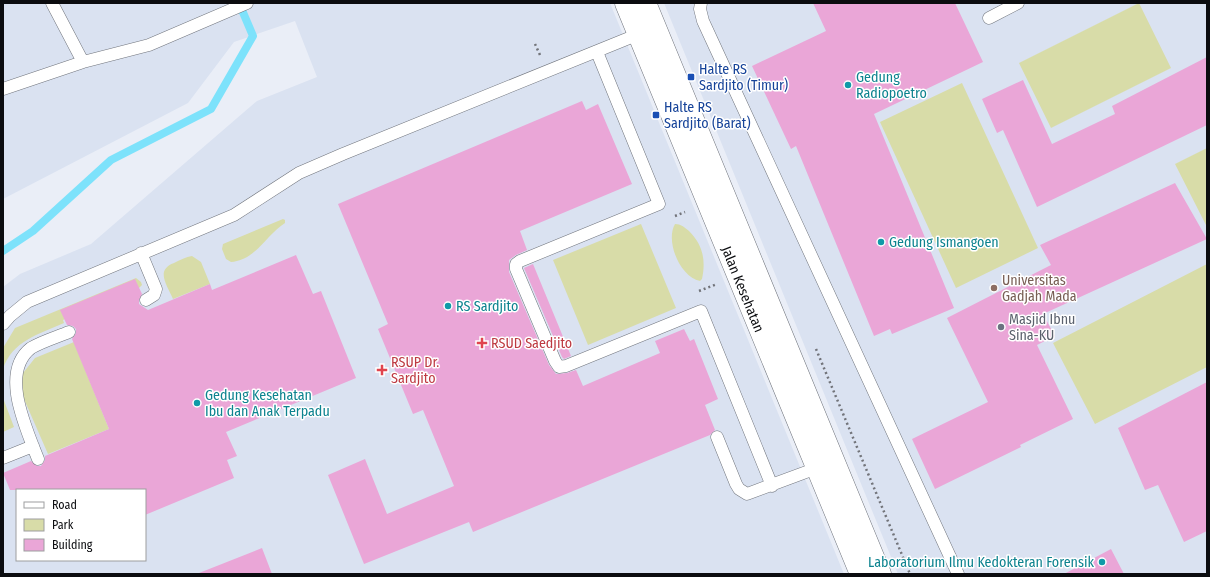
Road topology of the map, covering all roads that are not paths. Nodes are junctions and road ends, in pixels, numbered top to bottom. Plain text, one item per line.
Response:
1 (52, 3) edge
2 (247, 3) edge
3 (626, 3) edge
4 (645, 3) edge
5 (701, 3) edge
6 (1018, 3) edge
7 (989, 18) dead end
8 (647, 31) junction
9 (597, 52) junction
10 (83, 62) junction
11 (3, 89) edge
12 (141, 254) junction
13 (146, 300) dead end
14 (3, 324) edge
15 (69, 332) dead end
16 (717, 437) dead end
17 (33, 446) junction
18 (3, 458) edge
19 (38, 458) dead end
20 (825, 464) junction
21 (772, 486) junction
22 (861, 574) edge
23 (880, 574) edge
24 (958, 574) edge

1 - 10 lane
2 - 10 lane
3 - 8 street, Jalan Kesehatan
4 - 8 street, Jalan Kesehatan
5 - 24 lane
6 - 7 lane
8 - 9 lane
8 - 20 street, Jalan Kesehatan
9 - 12 lane
9 - 21 lane
10 - 11 lane
12 - 13 lane
12 - 14 lane
15 - 17 lane
16 - 21 lane
17 - 18 lane
17 - 19 lane
20 - 21 lane
20 - 22 street, Jalan Kesehatan
20 - 23 street, Jalan Kesehatan

